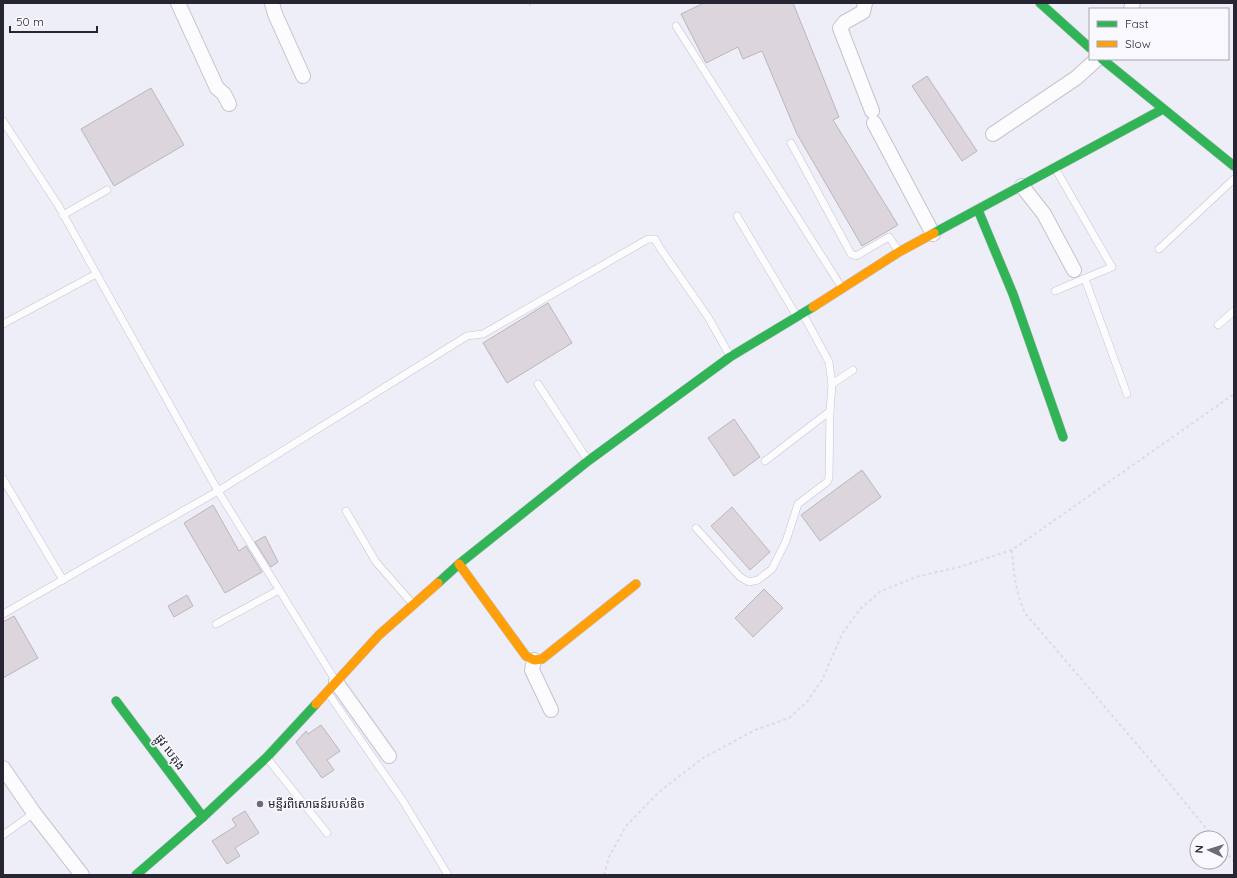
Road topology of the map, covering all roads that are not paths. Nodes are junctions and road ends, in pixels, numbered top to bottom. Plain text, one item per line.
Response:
1 (178, 3) edge
2 (272, 3) edge
3 (865, 3) edge
4 (1040, 3) edge
5 (676, 26) dead end
6 (1089, 47) edge
7 (1096, 60) edge
8 (1103, 60) edge
9 (303, 76) dead end
10 (229, 104) dead end
11 (1163, 109) junction
12 (3, 121) edge
13 (993, 134) dead end
14 (791, 143) dead end
15 (1234, 166) edge
16 (1055, 168) junction
17 (1234, 179) edge
18 (1022, 186) junction
19 (107, 190) dead end
20 (978, 210) junction
21 (63, 215) junction
22 (738, 216) dead end
23 (933, 234) junction
24 (1159, 249) dead end
25 (899, 252) junction
26 (96, 274) junction
27 (1080, 275) junction
28 (842, 288) junction
29 (1055, 291) dead end
30 (1234, 311) edge
31 (800, 315) junction
32 (3, 324) edge
33 (1218, 325) dead end
34 (730, 356) junction
35 (853, 370) dead end
36 (538, 384) dead end
37 (832, 384) junction
38 (1127, 394) dead end
39 (830, 411) junction
40 (1063, 437) dead end
41 (588, 461) junction
42 (765, 461) dead end
43 (3, 479) edge
44 (218, 490) junction
45 (346, 511) dead end
46 (696, 528) dead end
47 (459, 564) junction
48 (63, 580) junction
49 (636, 584) dead end
50 (279, 590) junction
51 (414, 604) junction
52 (3, 614) edge
53 (216, 624) dead end
54 (534, 660) junction
55 (332, 687) junction
56 (116, 701) dead end
57 (551, 710) dead end
58 (389, 756) dead end
59 (267, 757) junction
60 (3, 768) edge
61 (34, 813) junction
62 (203, 817) junction
63 (327, 833) dead end
64 (3, 835) edge
65 (144, 872) edge
66 (82, 875) edge
67 (448, 875) edge

1 - 10 street
2 - 9 street
3 - 23 street
4 - 6 street
5 - 28 lane
7 - 13 street
8 - 11 street
11 - 15 street
11 - 16 street
12 - 21 lane
14 - 25 lane
16 - 18 street
16 - 27 lane
17 - 24 lane
18 - 20 street
18 - 27 street
19 - 21 lane
20 - 23 street
20 - 40 street
21 - 26 lane
22 - 31 lane
23 - 25 street
25 - 28 street
26 - 32 lane
26 - 44 lane
27 - 29 lane
27 - 38 lane
28 - 31 street
30 - 33 lane
31 - 34 street
31 - 37 lane
34 - 41 street
34 - 44 lane
35 - 37 lane
36 - 41 lane
37 - 39 lane
39 - 42 lane
39 - 46 lane
41 - 47 street
43 - 48 lane
44 - 48 lane
44 - 50 lane
45 - 51 lane
47 - 51 street
47 - 54 street
48 - 52 lane
49 - 54 street
50 - 53 lane
50 - 55 lane
51 - 55 street
54 - 57 street
55 - 58 street
55 - 59 street
55 - 67 lane
56 - 62 street, ផ្លូវ បេតុង
59 - 62 street
59 - 63 lane
60 - 61 street
61 - 64 lane
61 - 66 street
62 - 65 street

